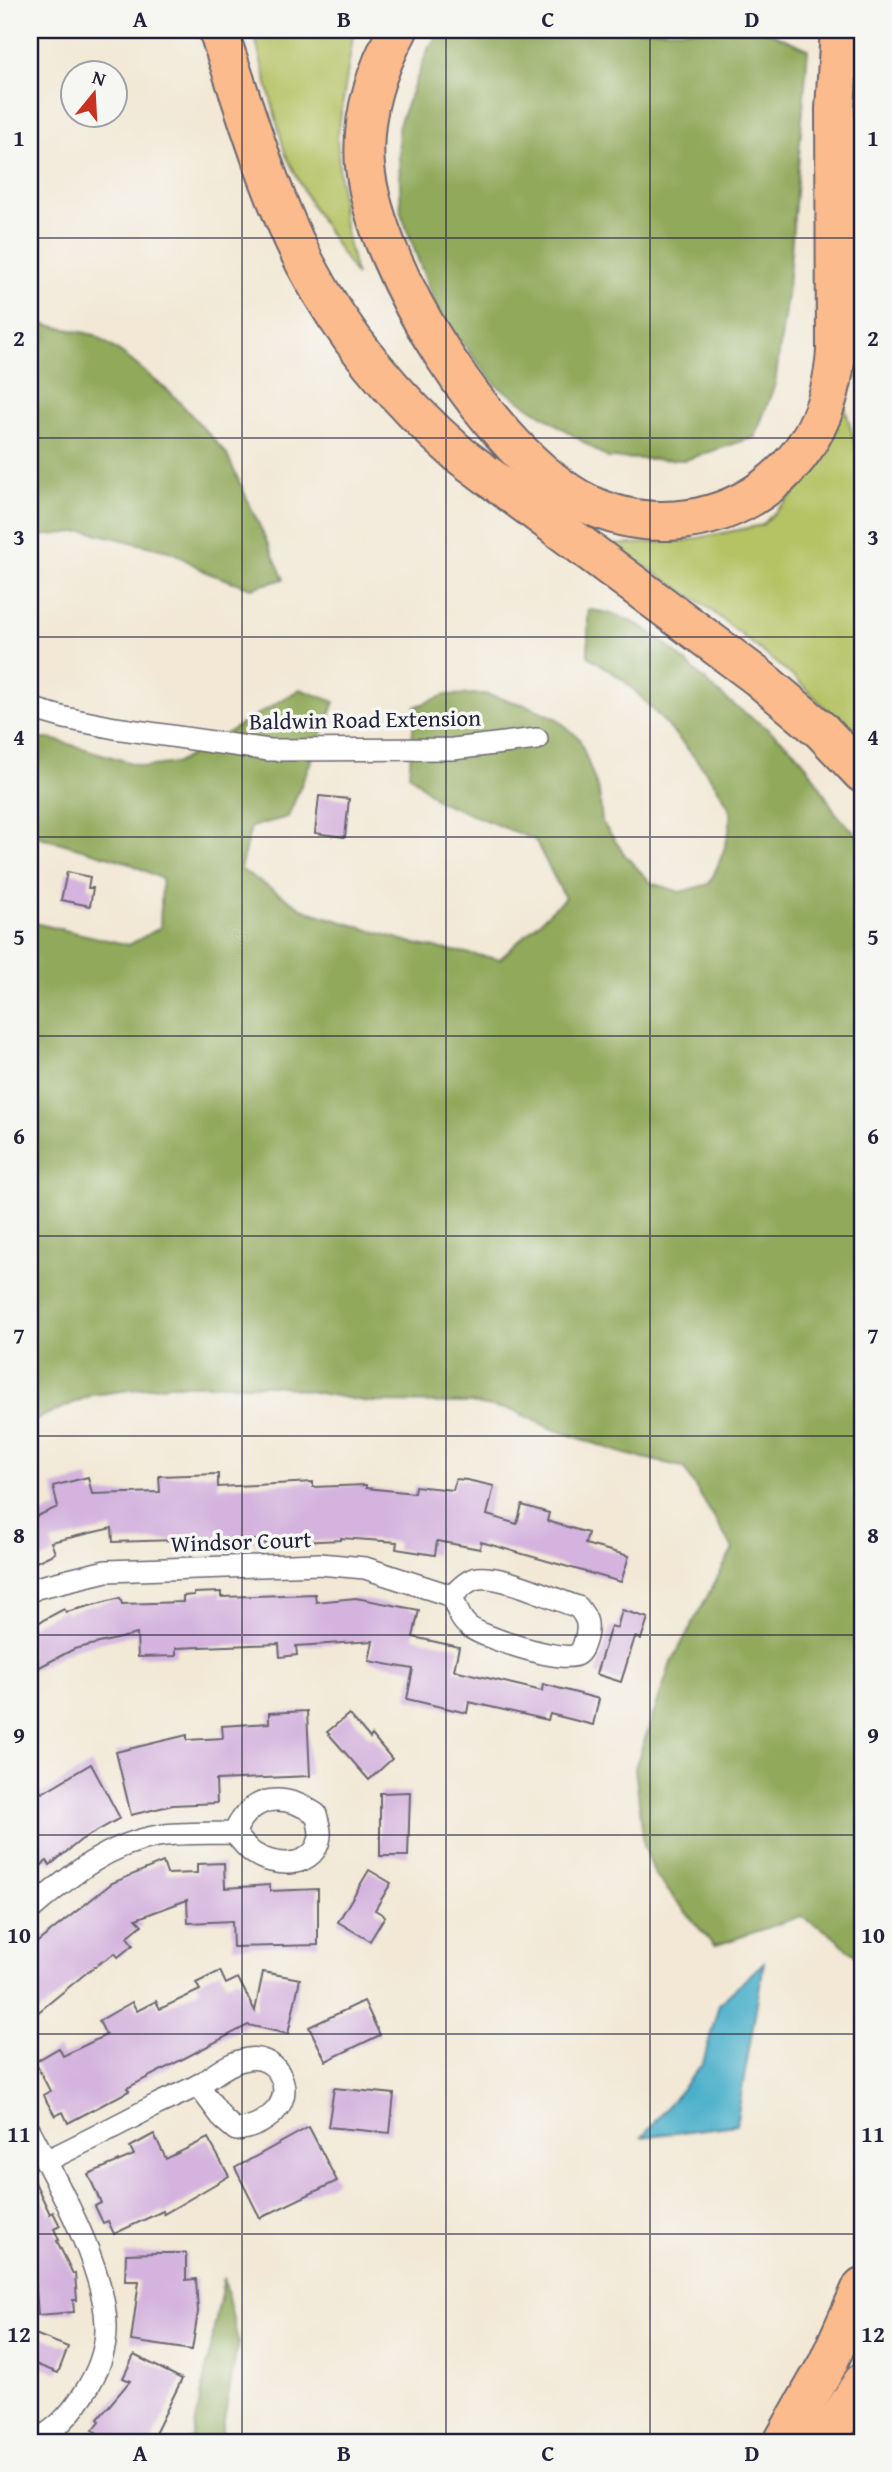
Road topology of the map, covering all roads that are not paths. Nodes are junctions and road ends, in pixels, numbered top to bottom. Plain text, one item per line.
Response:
1 (218, 30) edge
2 (398, 30) edge
3 (840, 30) edge
4 (836, 150) junction
5 (862, 333) edge
6 (30, 708) edge
7 (537, 739) dead end
8 (862, 773) edge
9 (30, 1592) edge
10 (452, 1596) junction
11 (234, 1833) dead end
12 (30, 1910) edge
13 (198, 2085) dead end
14 (30, 2131) edge
15 (46, 2161) junction
16 (862, 2287) edge
17 (862, 2383) edge
18 (33, 2442) edge
19 (783, 2442) edge
20 (825, 2442) edge

1 - 8 highway
2 - 4 highway
3 - 4 highway
4 - 5 highway
6 - 7 street, Baldwin Road Extension
9 - 10 street, Windsor Court
10 - 10 street
11 - 12 street
13 - 15 street
14 - 15 street
15 - 18 street
16 - 19 highway
17 - 20 highway

